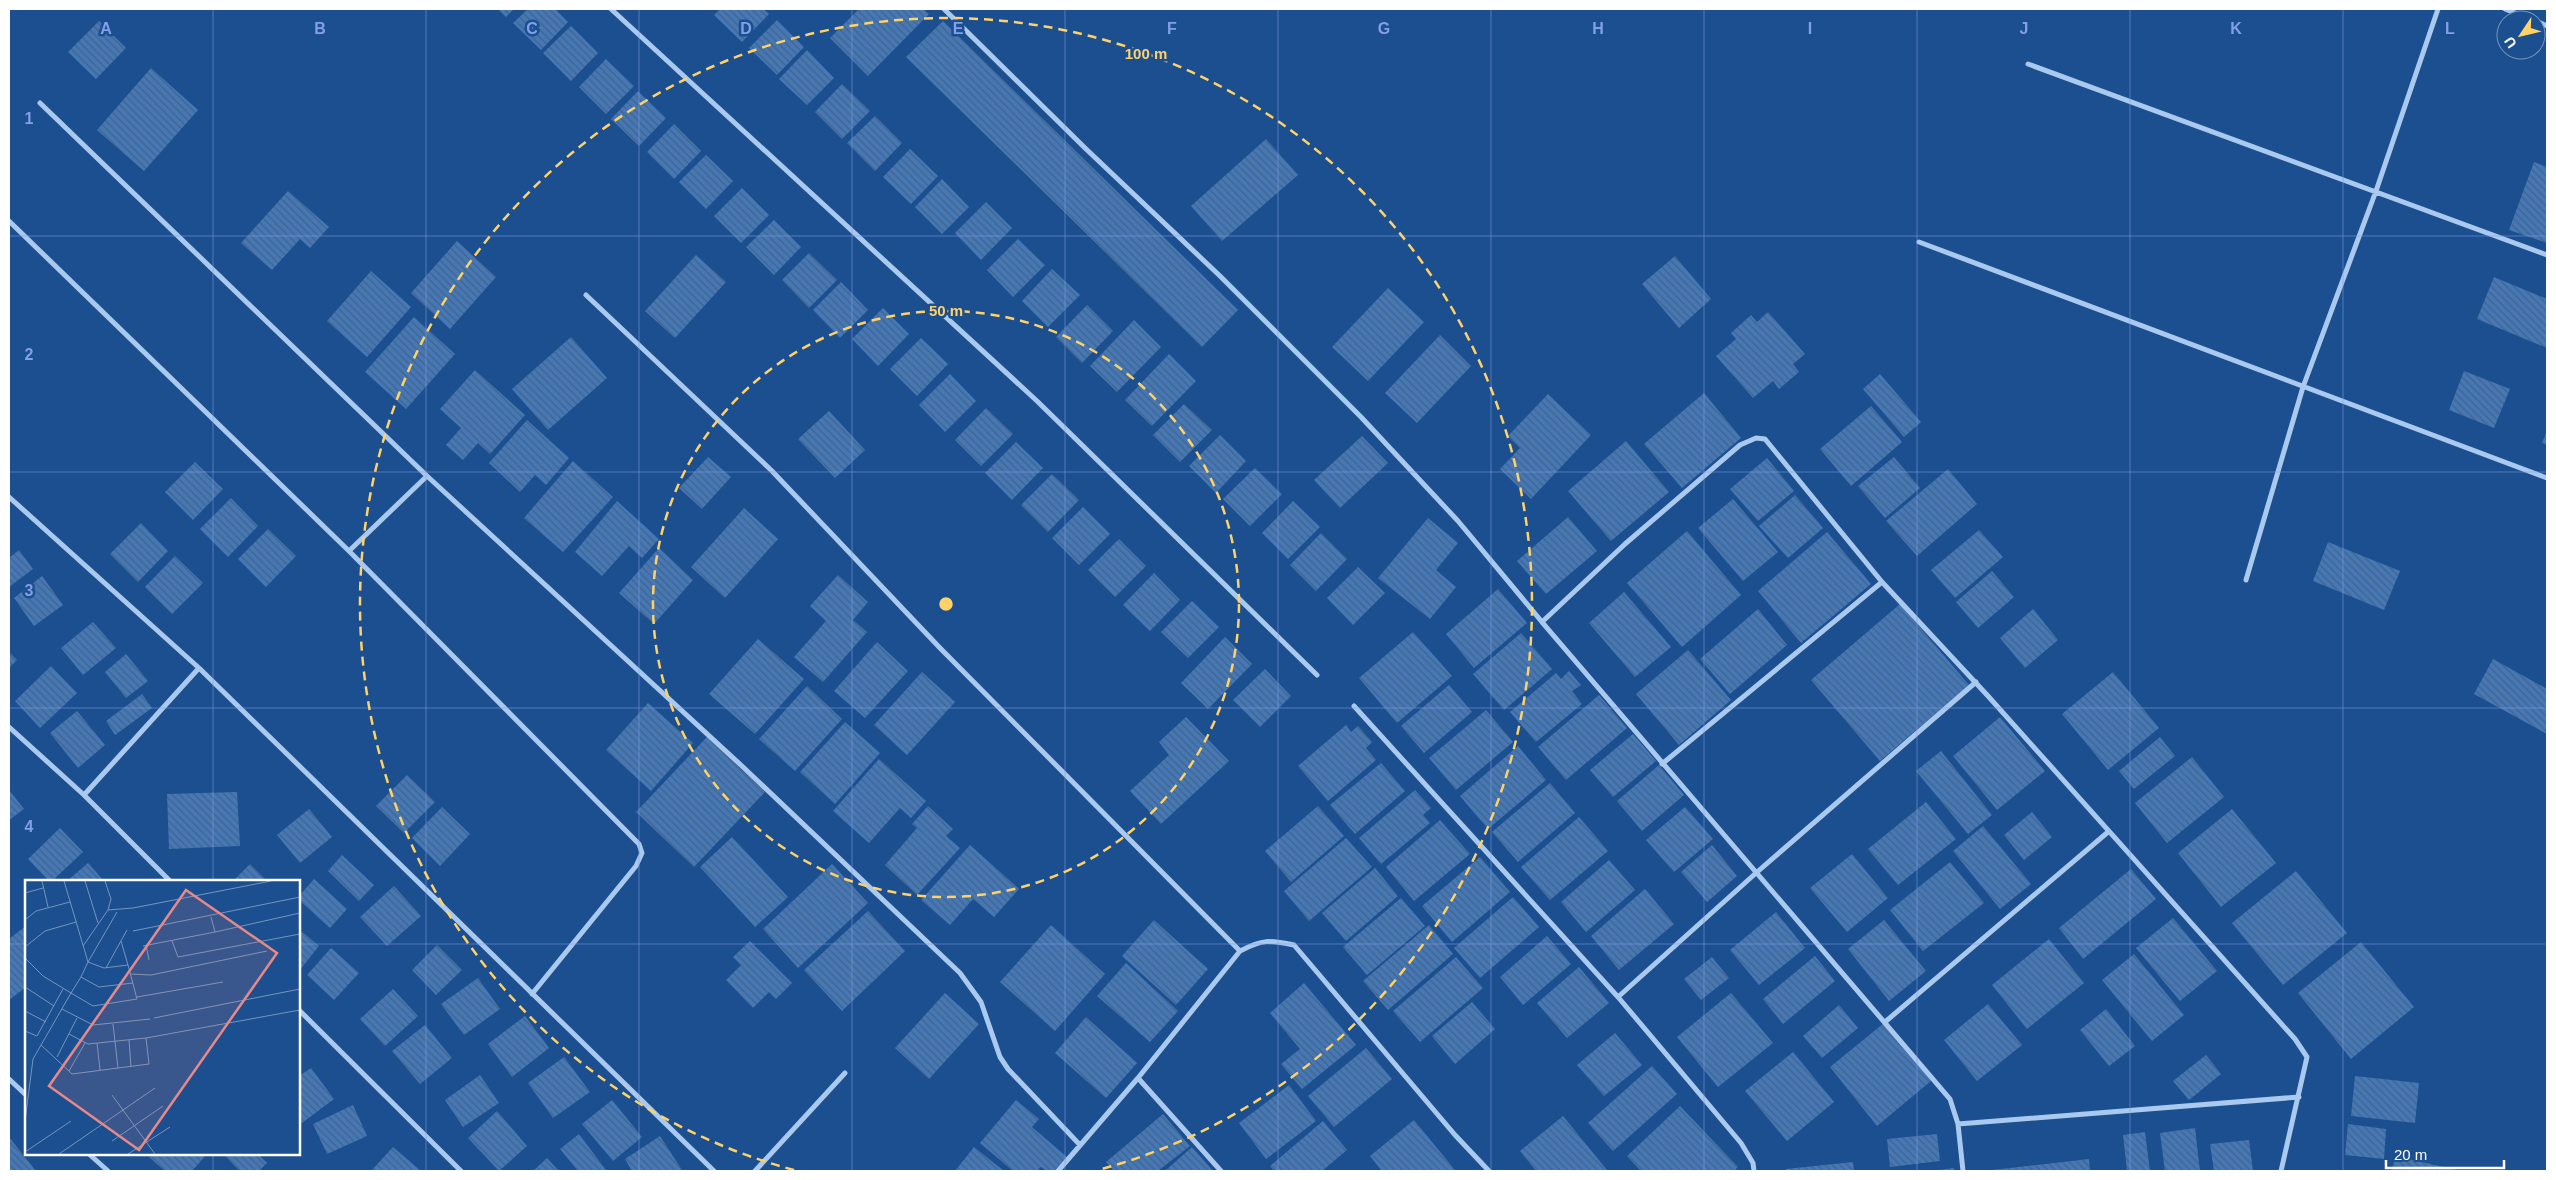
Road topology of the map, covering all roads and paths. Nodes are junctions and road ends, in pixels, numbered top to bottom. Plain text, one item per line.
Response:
1 (612, 9) edge
2 (944, 9) edge
3 (2438, 9) edge
4 (2028, 64) dead end
5 (40, 102) dead end
6 (2376, 191) junction
7 (9, 221) edge
8 (1919, 242) dead end
9 (2547, 255) edge
10 (586, 294) dead end
11 (2303, 387) junction
12 (427, 476) junction
13 (2547, 478) edge
14 (9, 497) edge
15 (349, 551) junction
16 (2246, 580) dead end
17 (1882, 582) junction
18 (1542, 622) junction
19 (200, 668) junction
20 (1317, 675) dead end
21 (1976, 682) junction
22 (1354, 706) dead end
23 (9, 727) edge
24 (1662, 764) junction
25 (84, 795) junction
26 (2108, 832) junction
27 (1756, 873) junction
28 (169, 880) edge
29 (1240, 951) junction
30 (532, 994) junction
31 (1618, 997) junction
32 (300, 1011) edge
33 (1885, 1022) junction
34 (845, 1073) dead end
35 (1138, 1078) junction
36 (9, 1079) edge
37 (25, 1094) edge
38 (2299, 1097) junction
39 (1958, 1124) junction
40 (1080, 1145) junction
41 (91, 1155) edge
42 (108, 1171) edge
43 (461, 1171) edge
44 (714, 1171) edge
45 (755, 1171) edge
46 (1058, 1171) edge
47 (1221, 1171) edge
48 (1489, 1171) edge
49 (1754, 1171) edge
50 (1963, 1171) edge
51 (2281, 1171) edge

1 - 20 street
2 - 18 street
3 - 6 street
4 - 6 street
5 - 12 street
6 - 9 street
6 - 11 street
7 - 15 street
8 - 11 street
10 - 29 street
11 - 13 street
11 - 16 street
12 - 15 street
12 - 40 street
14 - 19 street
15 - 30 street
17 - 18 street
17 - 21 street
17 - 24 street
18 - 24 street
19 - 25 street
19 - 30 street
21 - 26 street
21 - 27 street
22 - 31 street
23 - 25 street
24 - 27 street
25 - 28 street
26 - 33 street
26 - 38 street
27 - 31 street
27 - 33 street
29 - 35 street
29 - 48 street
30 - 44 street
31 - 49 street
32 - 43 street
33 - 39 street
34 - 45 street
35 - 40 street
35 - 47 street
36 - 37 street
38 - 39 street
38 - 51 street
39 - 50 street
40 - 46 street
41 - 42 street

